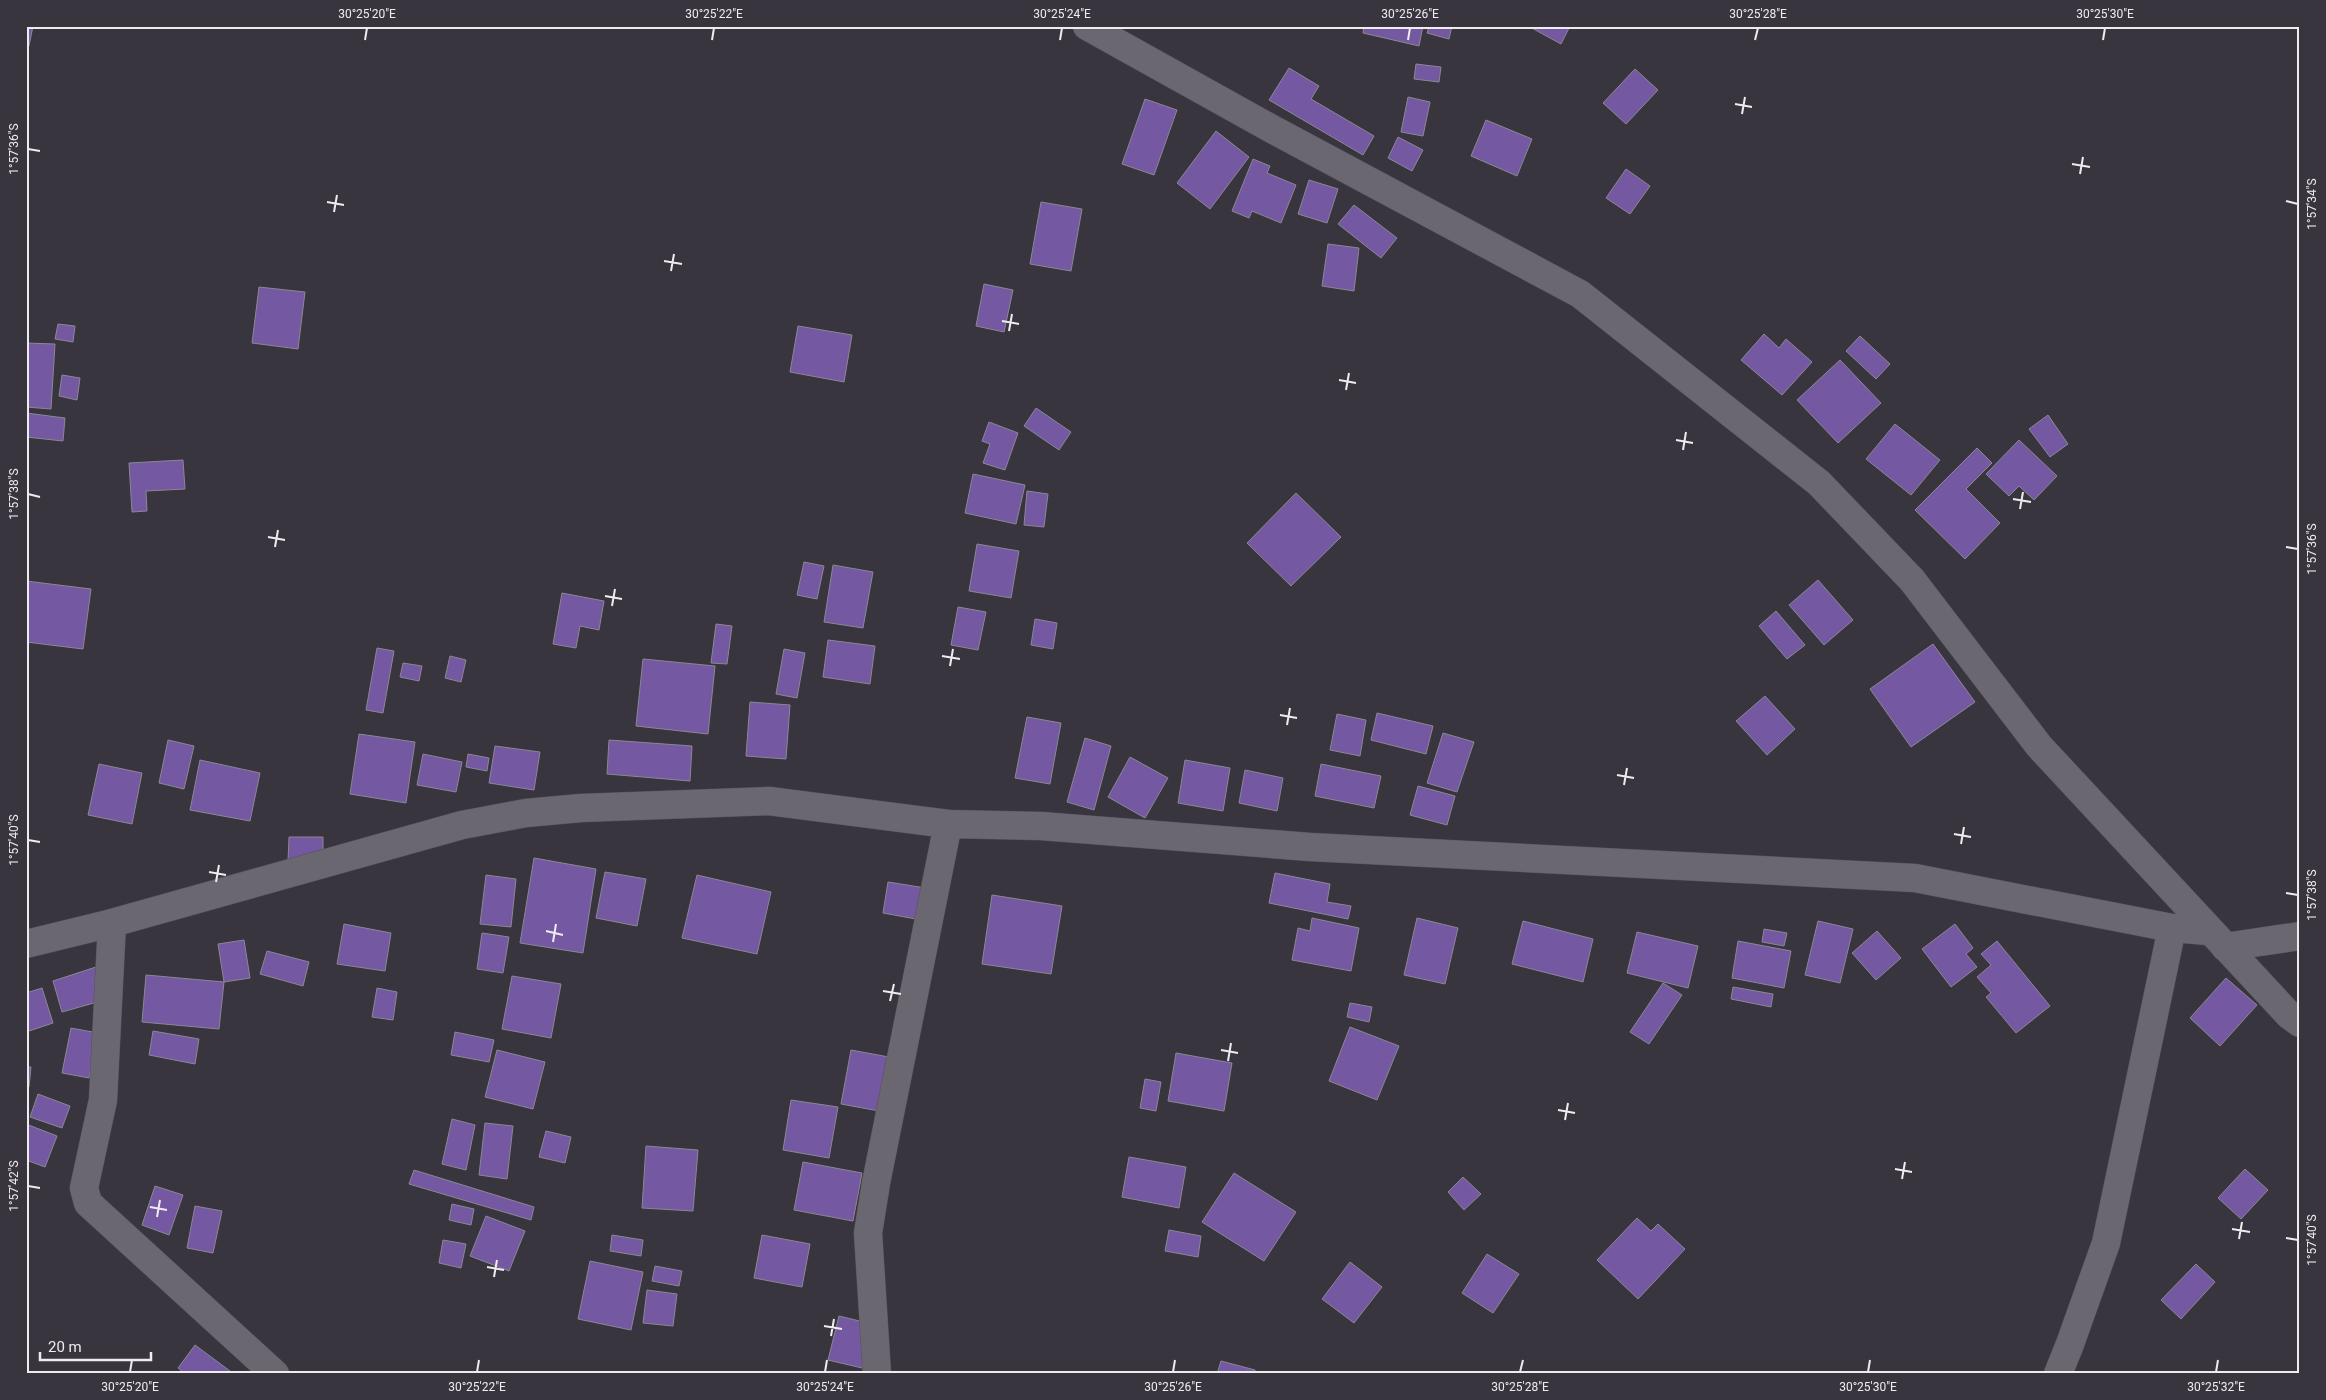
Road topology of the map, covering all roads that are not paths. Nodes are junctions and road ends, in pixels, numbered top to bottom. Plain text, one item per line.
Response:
1 (1087, 26) edge
2 (948, 824) junction
3 (112, 923) junction
4 (2172, 928) junction
5 (2300, 936) edge
6 (2217, 939) junction
7 (26, 944) edge
8 (2300, 1023) edge
9 (275, 1374) edge
10 (877, 1374) edge
11 (2058, 1374) edge

1 - 6 street
2 - 3 street
2 - 4 street
2 - 10 street
3 - 7 street
3 - 9 street
4 - 6 street
4 - 11 street
5 - 6 street
6 - 8 street

